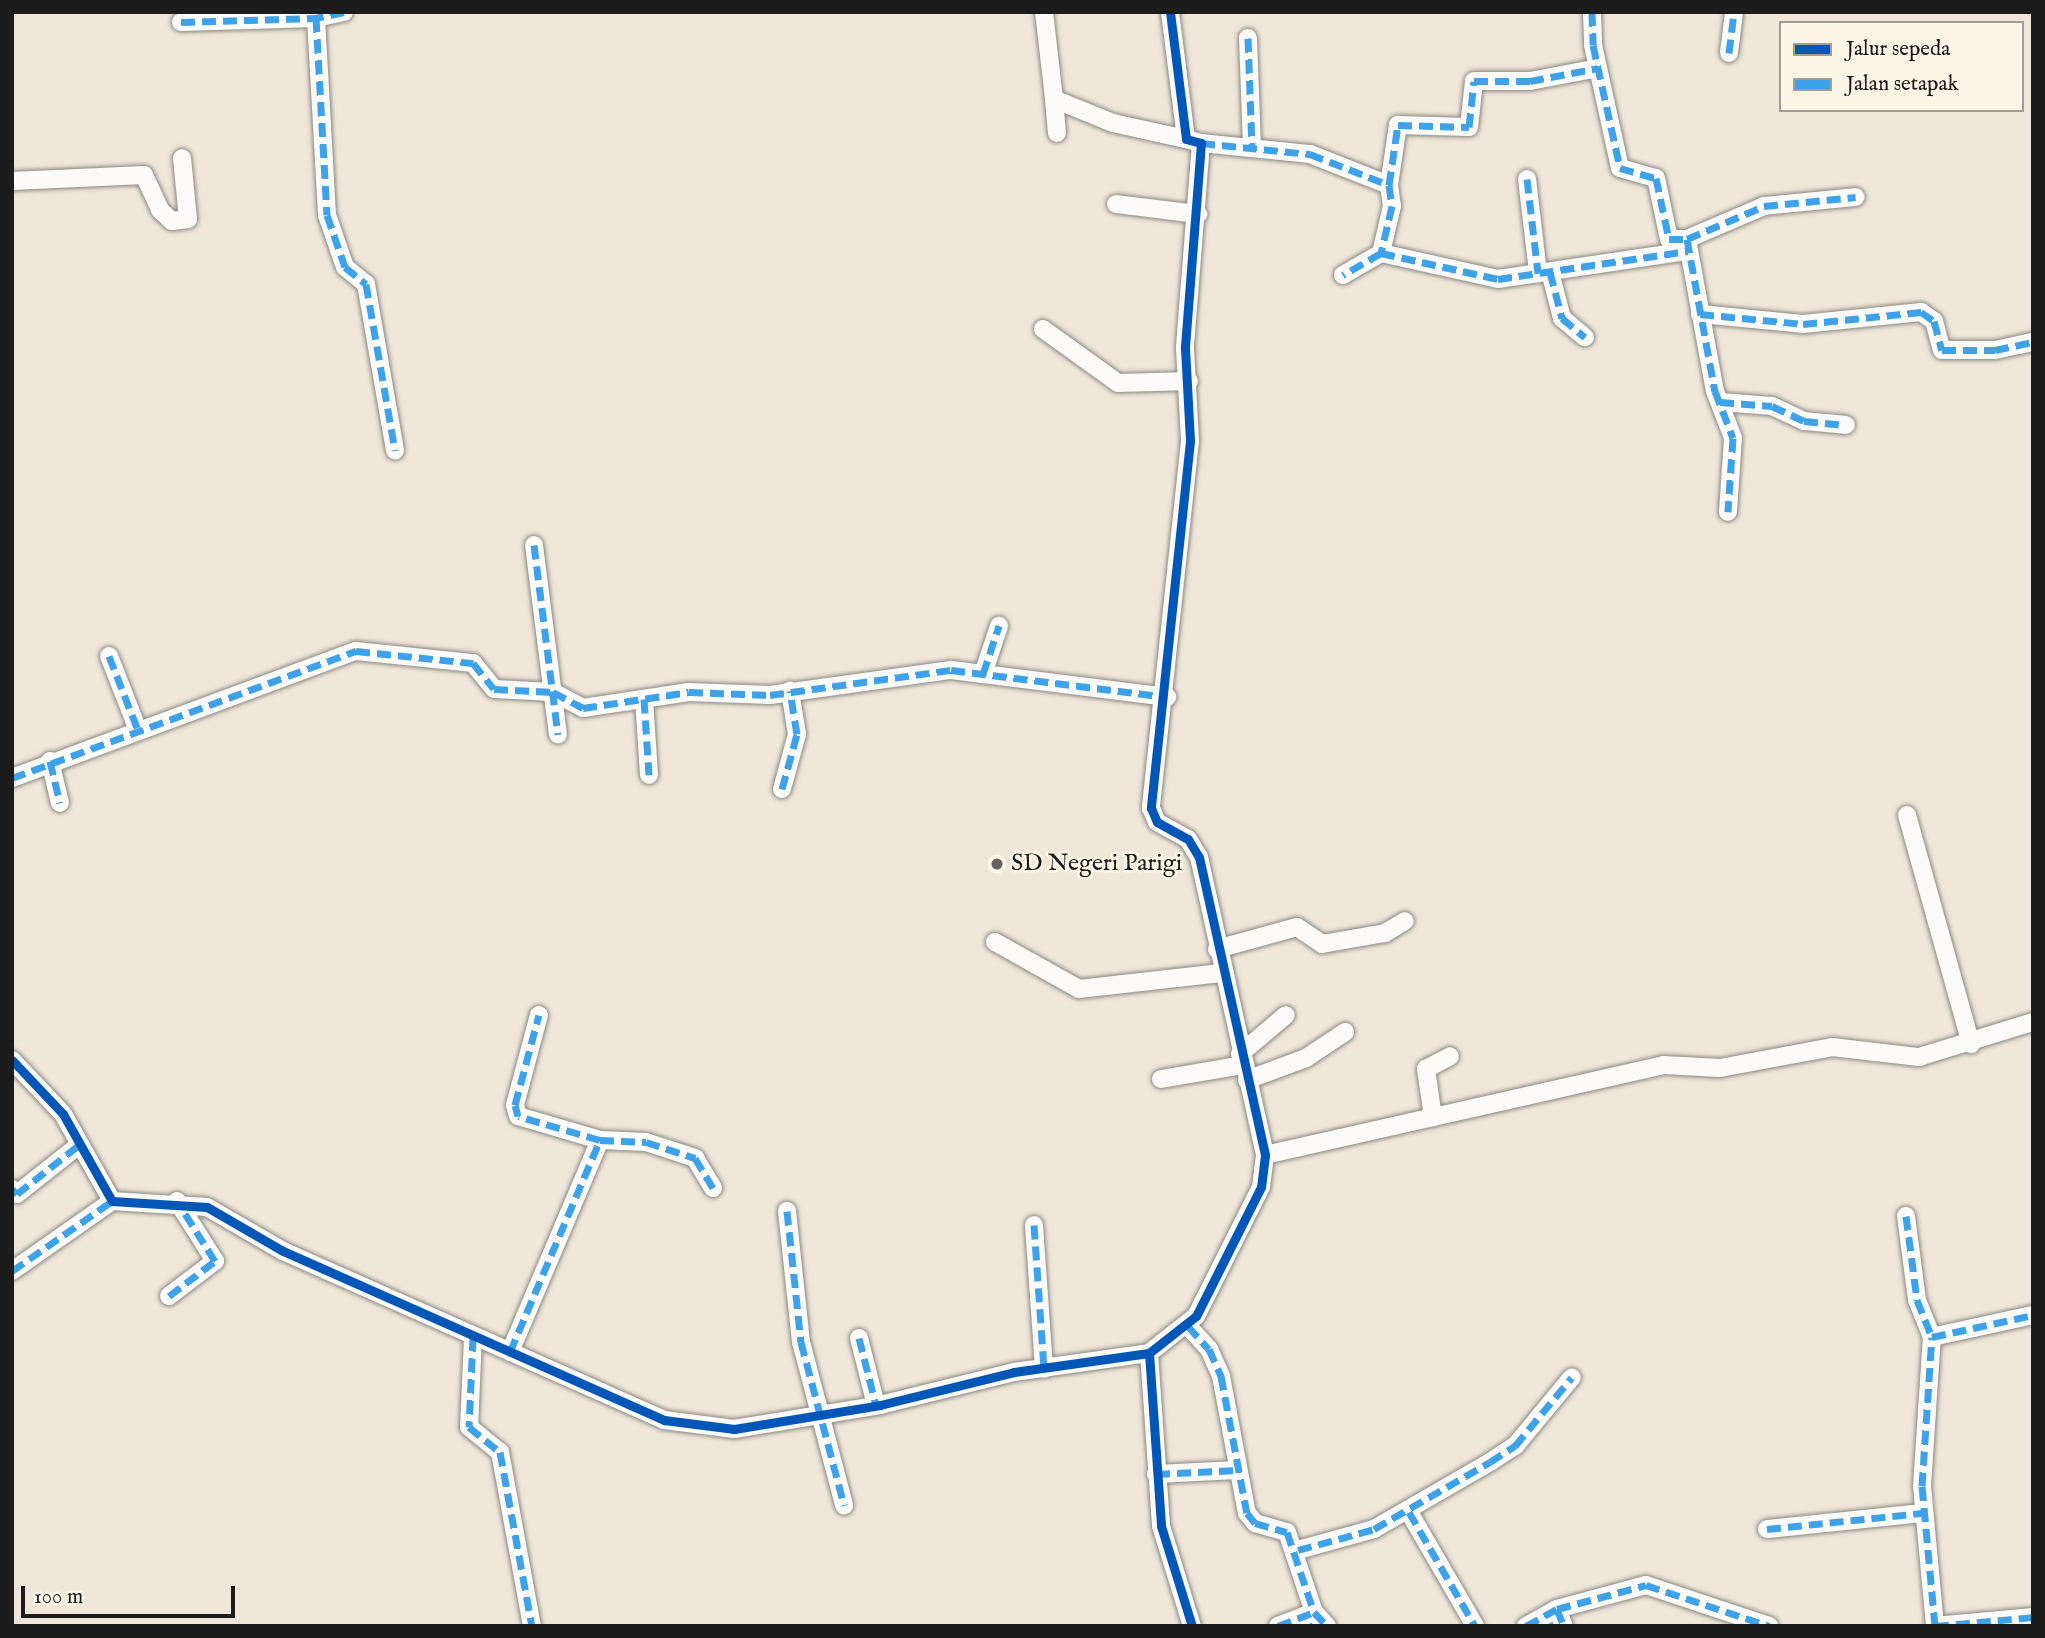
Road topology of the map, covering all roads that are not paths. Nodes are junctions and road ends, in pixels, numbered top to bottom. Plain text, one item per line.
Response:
1 (344, 12) edge
2 (1044, 12) edge
3 (1170, 12) edge
4 (1592, 12) edge
5 (1734, 12) edge
6 (316, 18) junction
7 (181, 22) dead end
8 (1248, 38) dead end
9 (1729, 54) dead end
10 (1598, 68) junction
11 (1054, 99) junction
12 (1057, 133) dead end
13 (1194, 141) junction
14 (1252, 147) junction
15 (181, 158) dead end
16 (1527, 179) dead end
17 (12, 181) edge
18 (1389, 185) junction
19 (1856, 197) dead end
20 (1116, 204) dead end
21 (1198, 214) junction
22 (1687, 245) junction
23 (1381, 253) junction
24 (1544, 273) junction
25 (1343, 275) dead end
26 (1700, 314) junction
27 (1043, 329) dead end
28 (1585, 337) dead end
29 (2033, 342) edge
30 (1189, 381) junction
31 (1720, 402) junction
32 (1846, 425) dead end
33 (395, 451) dead end
34 (1728, 512) dead end
35 (534, 545) dead end
36 (999, 626) dead end
37 (109, 656) dead end
38 (983, 674) junction
39 (790, 691) junction
40 (553, 692) junction
41 (1167, 697) junction
42 (644, 699) junction
43 (138, 730) junction
44 (558, 734) dead end
45 (50, 761) junction
46 (649, 775) dead end
47 (12, 778) edge
48 (782, 789) dead end
49 (60, 803) dead end
50 (1907, 815) dead end
51 (1405, 921) dead end
52 (995, 942) dead end
53 (1217, 949) junction
54 (1221, 973) junction
55 (539, 1014) dead end
56 (1286, 1015) dead end
57 (2033, 1022) edge
58 (1345, 1032) dead end
59 (1971, 1044) junction
60 (1450, 1056) dead end
61 (12, 1060) edge
62 (1244, 1067) junction
63 (1161, 1079) dead end
64 (1433, 1116) junction
65 (600, 1140) junction
66 (79, 1145) junction
67 (1265, 1155) junction
68 (713, 1188) dead end
69 (12, 1189) edge
70 (112, 1201) junction
71 (177, 1201) junction
72 (787, 1211) dead end
73 (1906, 1216) dead end
74 (1034, 1226) dead end
75 (12, 1271) edge
76 (169, 1296) dead end
77 (2033, 1315) edge
78 (1188, 1326) junction
79 (1932, 1336) junction
80 (473, 1337) junction
81 (859, 1338) dead end
82 (510, 1352) junction
83 (1149, 1353) junction
84 (1045, 1369) junction
85 (1572, 1377) dead end
86 (876, 1405) junction
87 (820, 1415) junction
88 (1238, 1470) junction
89 (1156, 1474) junction
90 (844, 1505) dead end
91 (1409, 1512) junction
92 (1923, 1513) junction
93 (1767, 1529) dead end
94 (1298, 1550) junction
95 (1557, 1609) junction
96 (1314, 1612) junction
97 (2033, 1618) edge
98 (532, 1626) edge
99 (1192, 1626) edge
100 (1278, 1626) edge
101 (1327, 1626) edge
102 (1475, 1626) edge
103 (1526, 1626) edge
104 (1564, 1626) edge
105 (1769, 1626) edge

1 - 6 street
2 - 11 street
3 - 13 street
4 - 10 street
5 - 9 street
6 - 7 street
6 - 33 street
8 - 14 street
10 - 18 street
10 - 22 street
11 - 12 street
11 - 13 street
13 - 14 street
13 - 21 street
14 - 18 street
15 - 17 street
16 - 24 street
18 - 23 street
19 - 22 street
20 - 21 street
21 - 30 street
22 - 24 street
22 - 26 street
23 - 24 street
23 - 25 street
24 - 28 street
26 - 29 street
26 - 31 street
27 - 30 street
30 - 41 street
31 - 32 street
31 - 34 street
35 - 40 street
36 - 38 street
37 - 43 street
38 - 39 street
38 - 41 street
39 - 42 street
39 - 48 street
40 - 42 street
40 - 43 street
40 - 44 street
41 - 53 street
42 - 46 street
43 - 45 street
45 - 47 street
45 - 49 street
50 - 59 street
51 - 53 street
52 - 54 street
53 - 54 street
54 - 62 street
55 - 65 street
56 - 62 street
57 - 59 street
58 - 62 street
59 - 64 street
60 - 64 street
61 - 66 street
62 - 63 street
62 - 67 street
64 - 67 street
65 - 68 street
65 - 82 street
66 - 69 street
66 - 70 street
67 - 78 street
70 - 71 street
70 - 75 street
71 - 76 street
71 - 80 street
72 - 87 street
73 - 79 street
74 - 84 street
77 - 79 street
78 - 83 street
78 - 88 street
79 - 92 street
80 - 82 street
80 - 98 street
81 - 86 street
82 - 87 street
83 - 84 street
83 - 89 street
84 - 86 street
85 - 91 street
86 - 87 street
87 - 90 street
88 - 89 street
88 - 94 street
89 - 99 street
91 - 94 street
91 - 102 street
92 - 93 street
92 - 97 street
94 - 96 street
95 - 103 street
95 - 104 street
95 - 105 street
96 - 100 street
96 - 101 street

